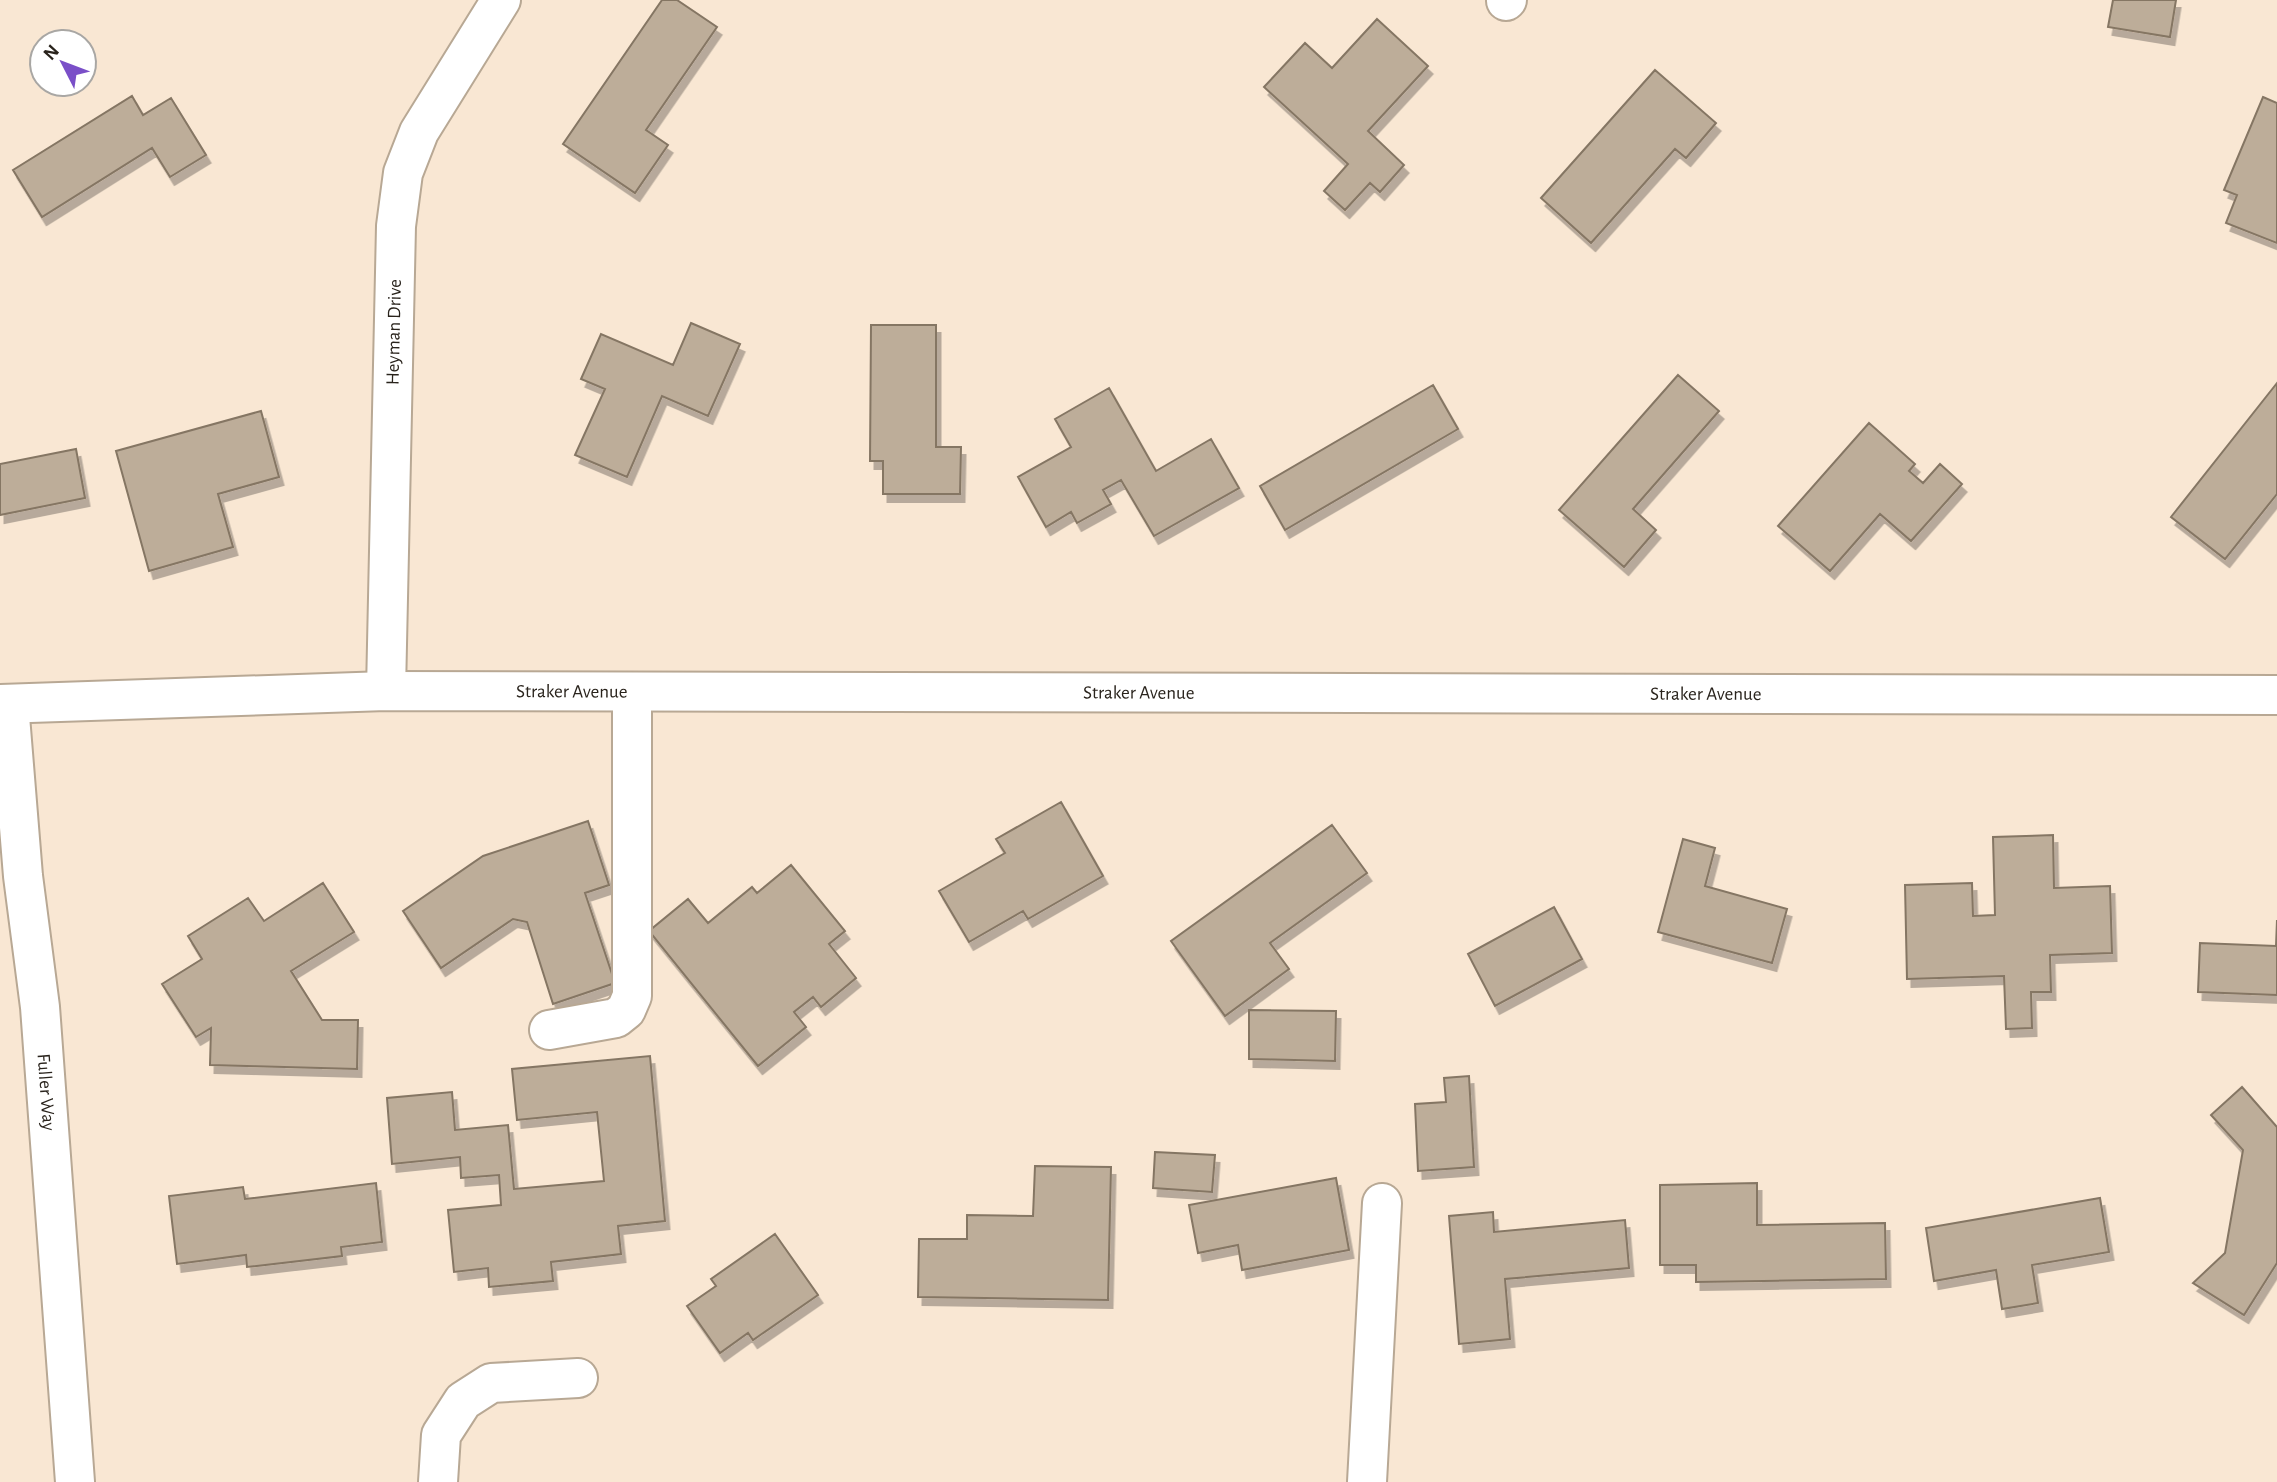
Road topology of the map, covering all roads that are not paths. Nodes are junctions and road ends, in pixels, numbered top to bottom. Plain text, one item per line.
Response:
1 (501, 0) edge
2 (386, 691) junction
3 (632, 692) junction
4 (2277, 695) edge
5 (4, 704) edge
6 (549, 1030) dead end
7 (1382, 1203) dead end
8 (578, 1378) dead end
9 (75, 1482) edge
10 (438, 1482) edge
11 (1367, 1482) edge

1 - 2 street, Heyman Drive
2 - 3 street, Straker Avenue
2 - 5 street, Straker Avenue
3 - 4 street, Straker Avenue
3 - 6 street
5 - 9 street, Fuller Way
7 - 11 street
8 - 10 street

